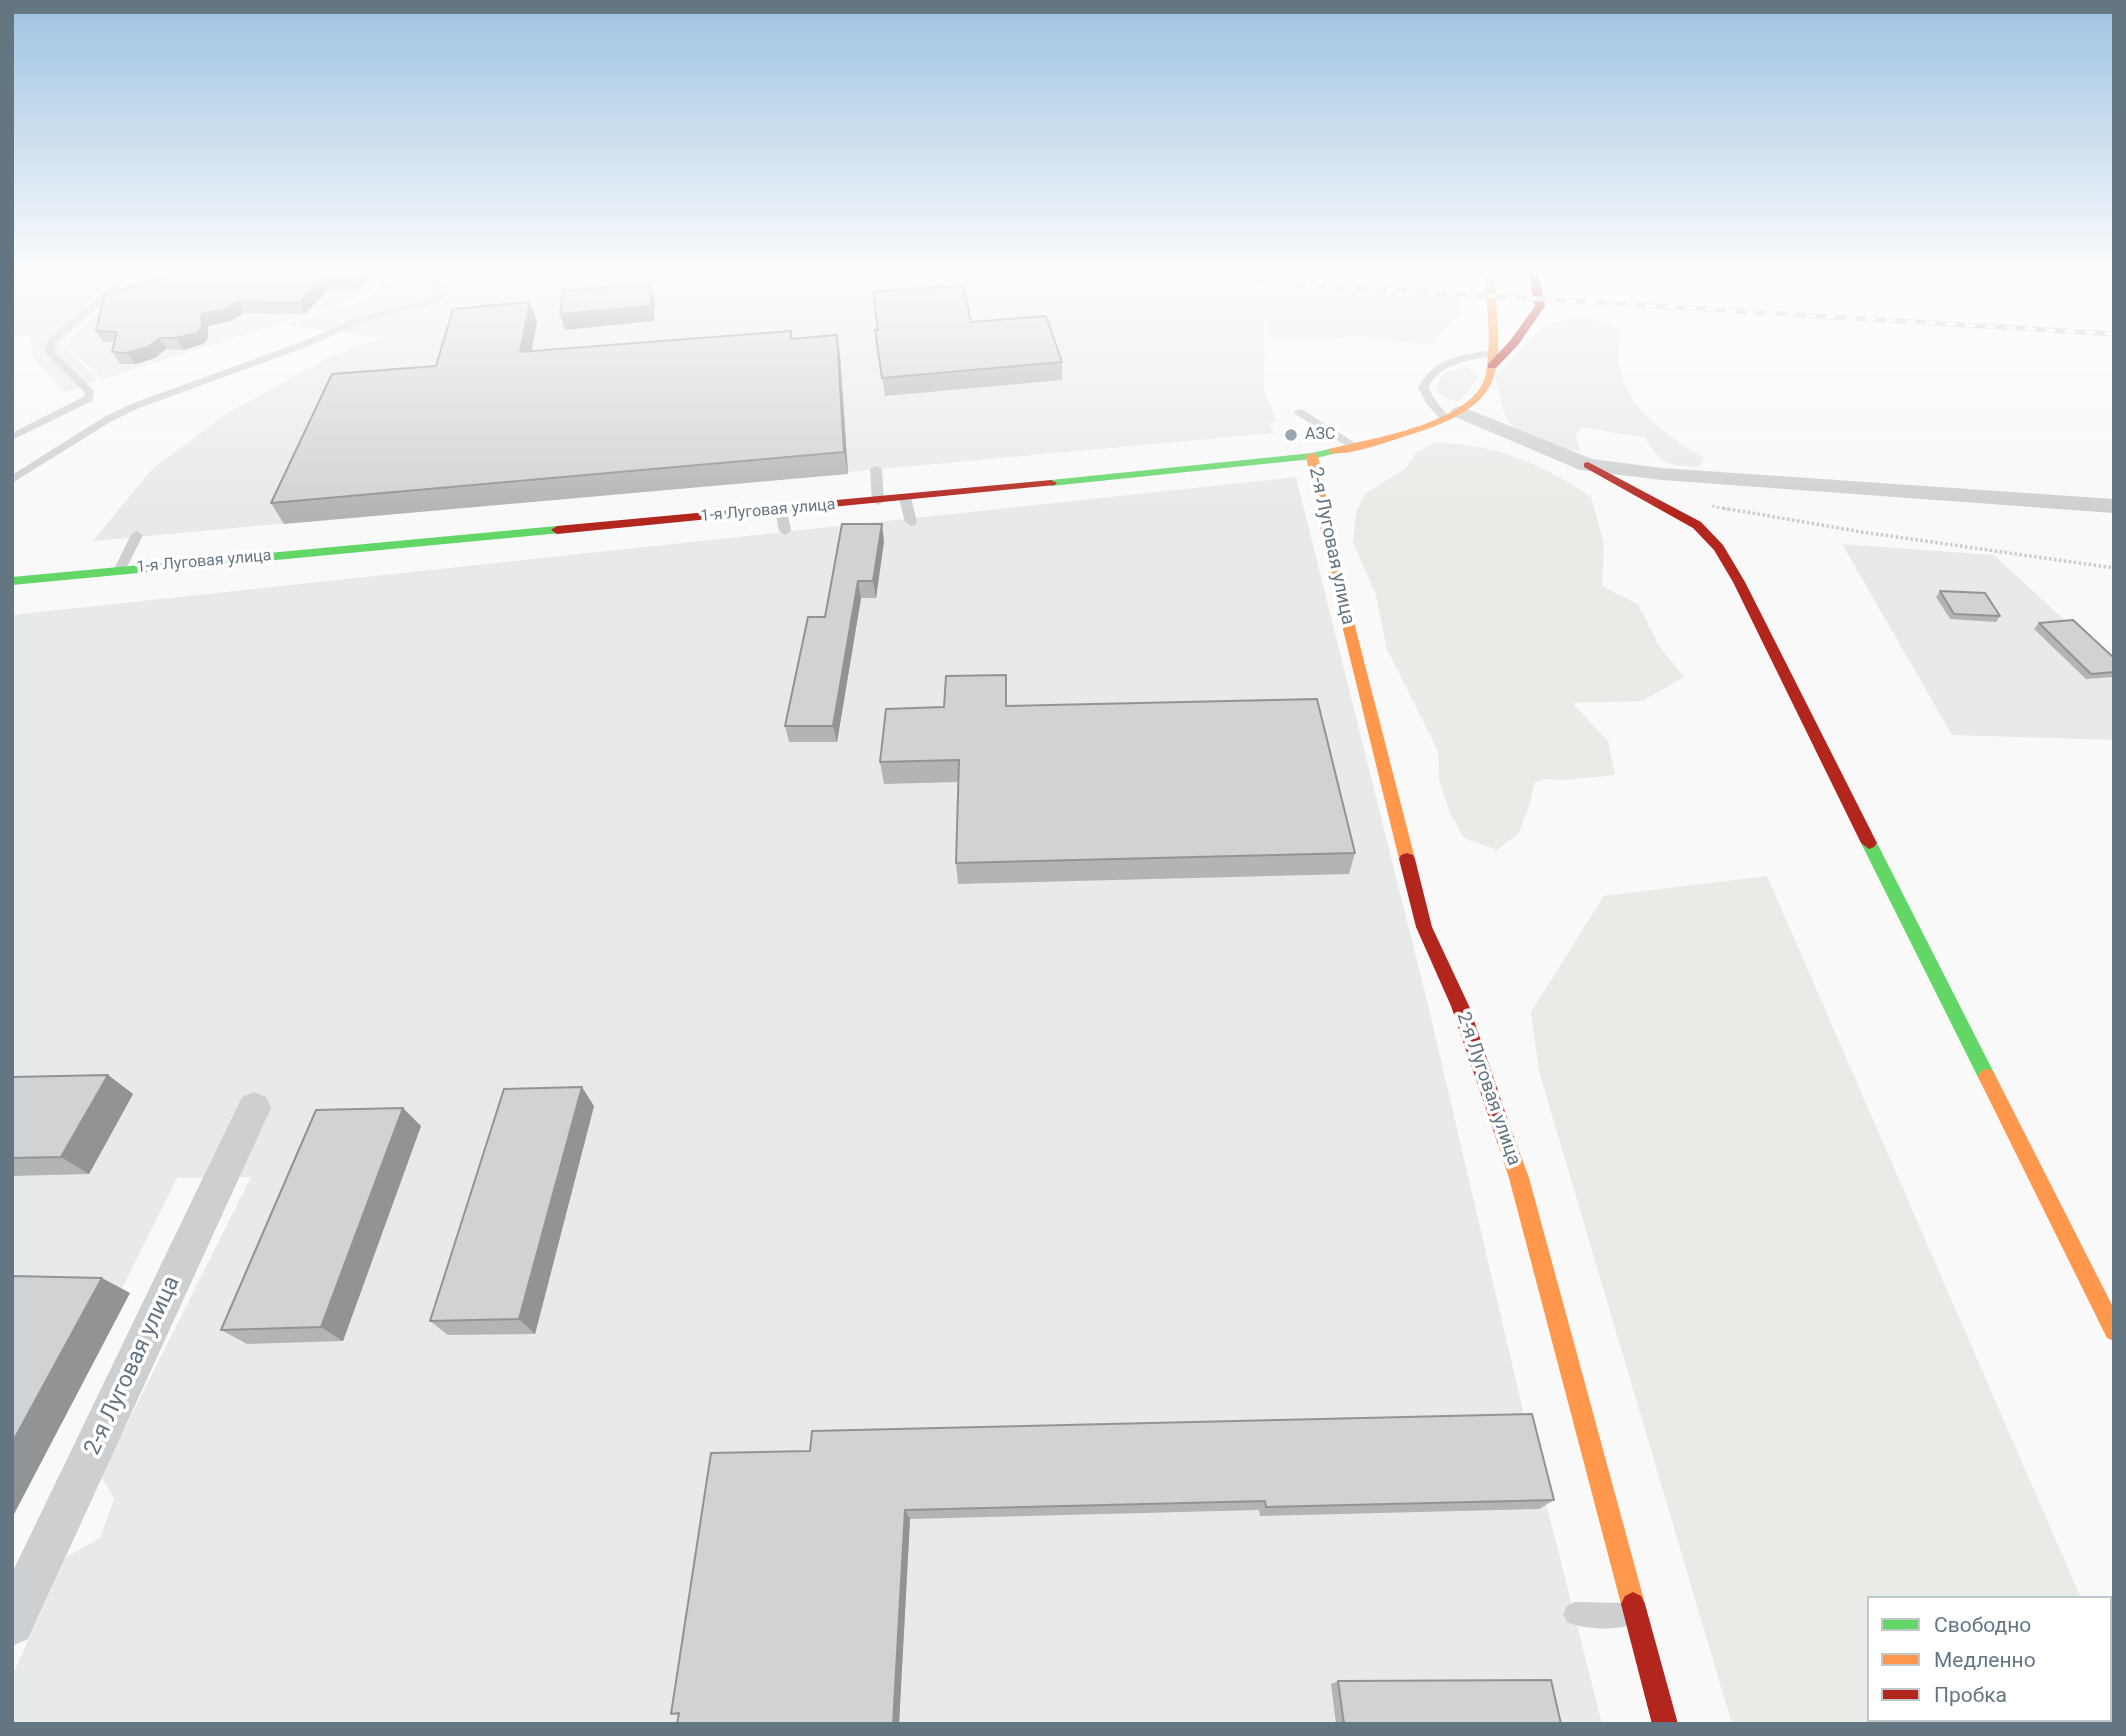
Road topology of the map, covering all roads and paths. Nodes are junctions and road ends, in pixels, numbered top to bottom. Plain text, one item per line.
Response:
1 (49, 350) edge
2 (289, 350) edge
3 (1491, 350) edge
4 (1505, 350) edge
5 (1491, 360) junction
6 (1299, 412) dead end
7 (1453, 415) junction
8 (12, 437) edge
9 (1354, 446) junction
10 (1312, 456) junction
11 (1588, 465) junction
12 (876, 469) dead end
13 (12, 480) edge
14 (905, 498) junction
15 (878, 501) junction
16 (1710, 505) dead end
17 (2114, 506) edge
18 (781, 510) junction
19 (911, 522) dead end
20 (785, 531) dead end
21 (137, 535) dead end
22 (2114, 568) edge
23 (120, 569) junction
24 (12, 581) edge
25 (254, 1108) dead end
26 (2114, 1331) edge
27 (1575, 1614) dead end
28 (1637, 1615) junction
29 (12, 1623) edge
30 (1665, 1724) edge

1 - 8 lane
2 - 13 lane
3 - 5 main road
4 - 5 main road
5 - 7 main road, 1-я Луговая улица
5 - 7 lane
6 - 9 lane
7 - 9 main road, 1-я Луговая улица
7 - 11 street
9 - 10 main road, 1-я Луговая улица
10 - 14 main road, 1-я Луговая улица
10 - 28 main road, 2-я Луговая улица
11 - 17 street
11 - 26 main road
12 - 15 lane
14 - 15 main road, 1-я Луговая улица
14 - 19 lane
15 - 18 main road, 1-я Луговая улица
16 - 22 path
18 - 20 lane
18 - 23 main road, 1-я Луговая улица
21 - 23 lane
23 - 24 main road, 1-я Луговая улица
25 - 29 street, 2-я Луговая улица
27 - 28 lane
28 - 30 main road, 2-я Луговая улица

